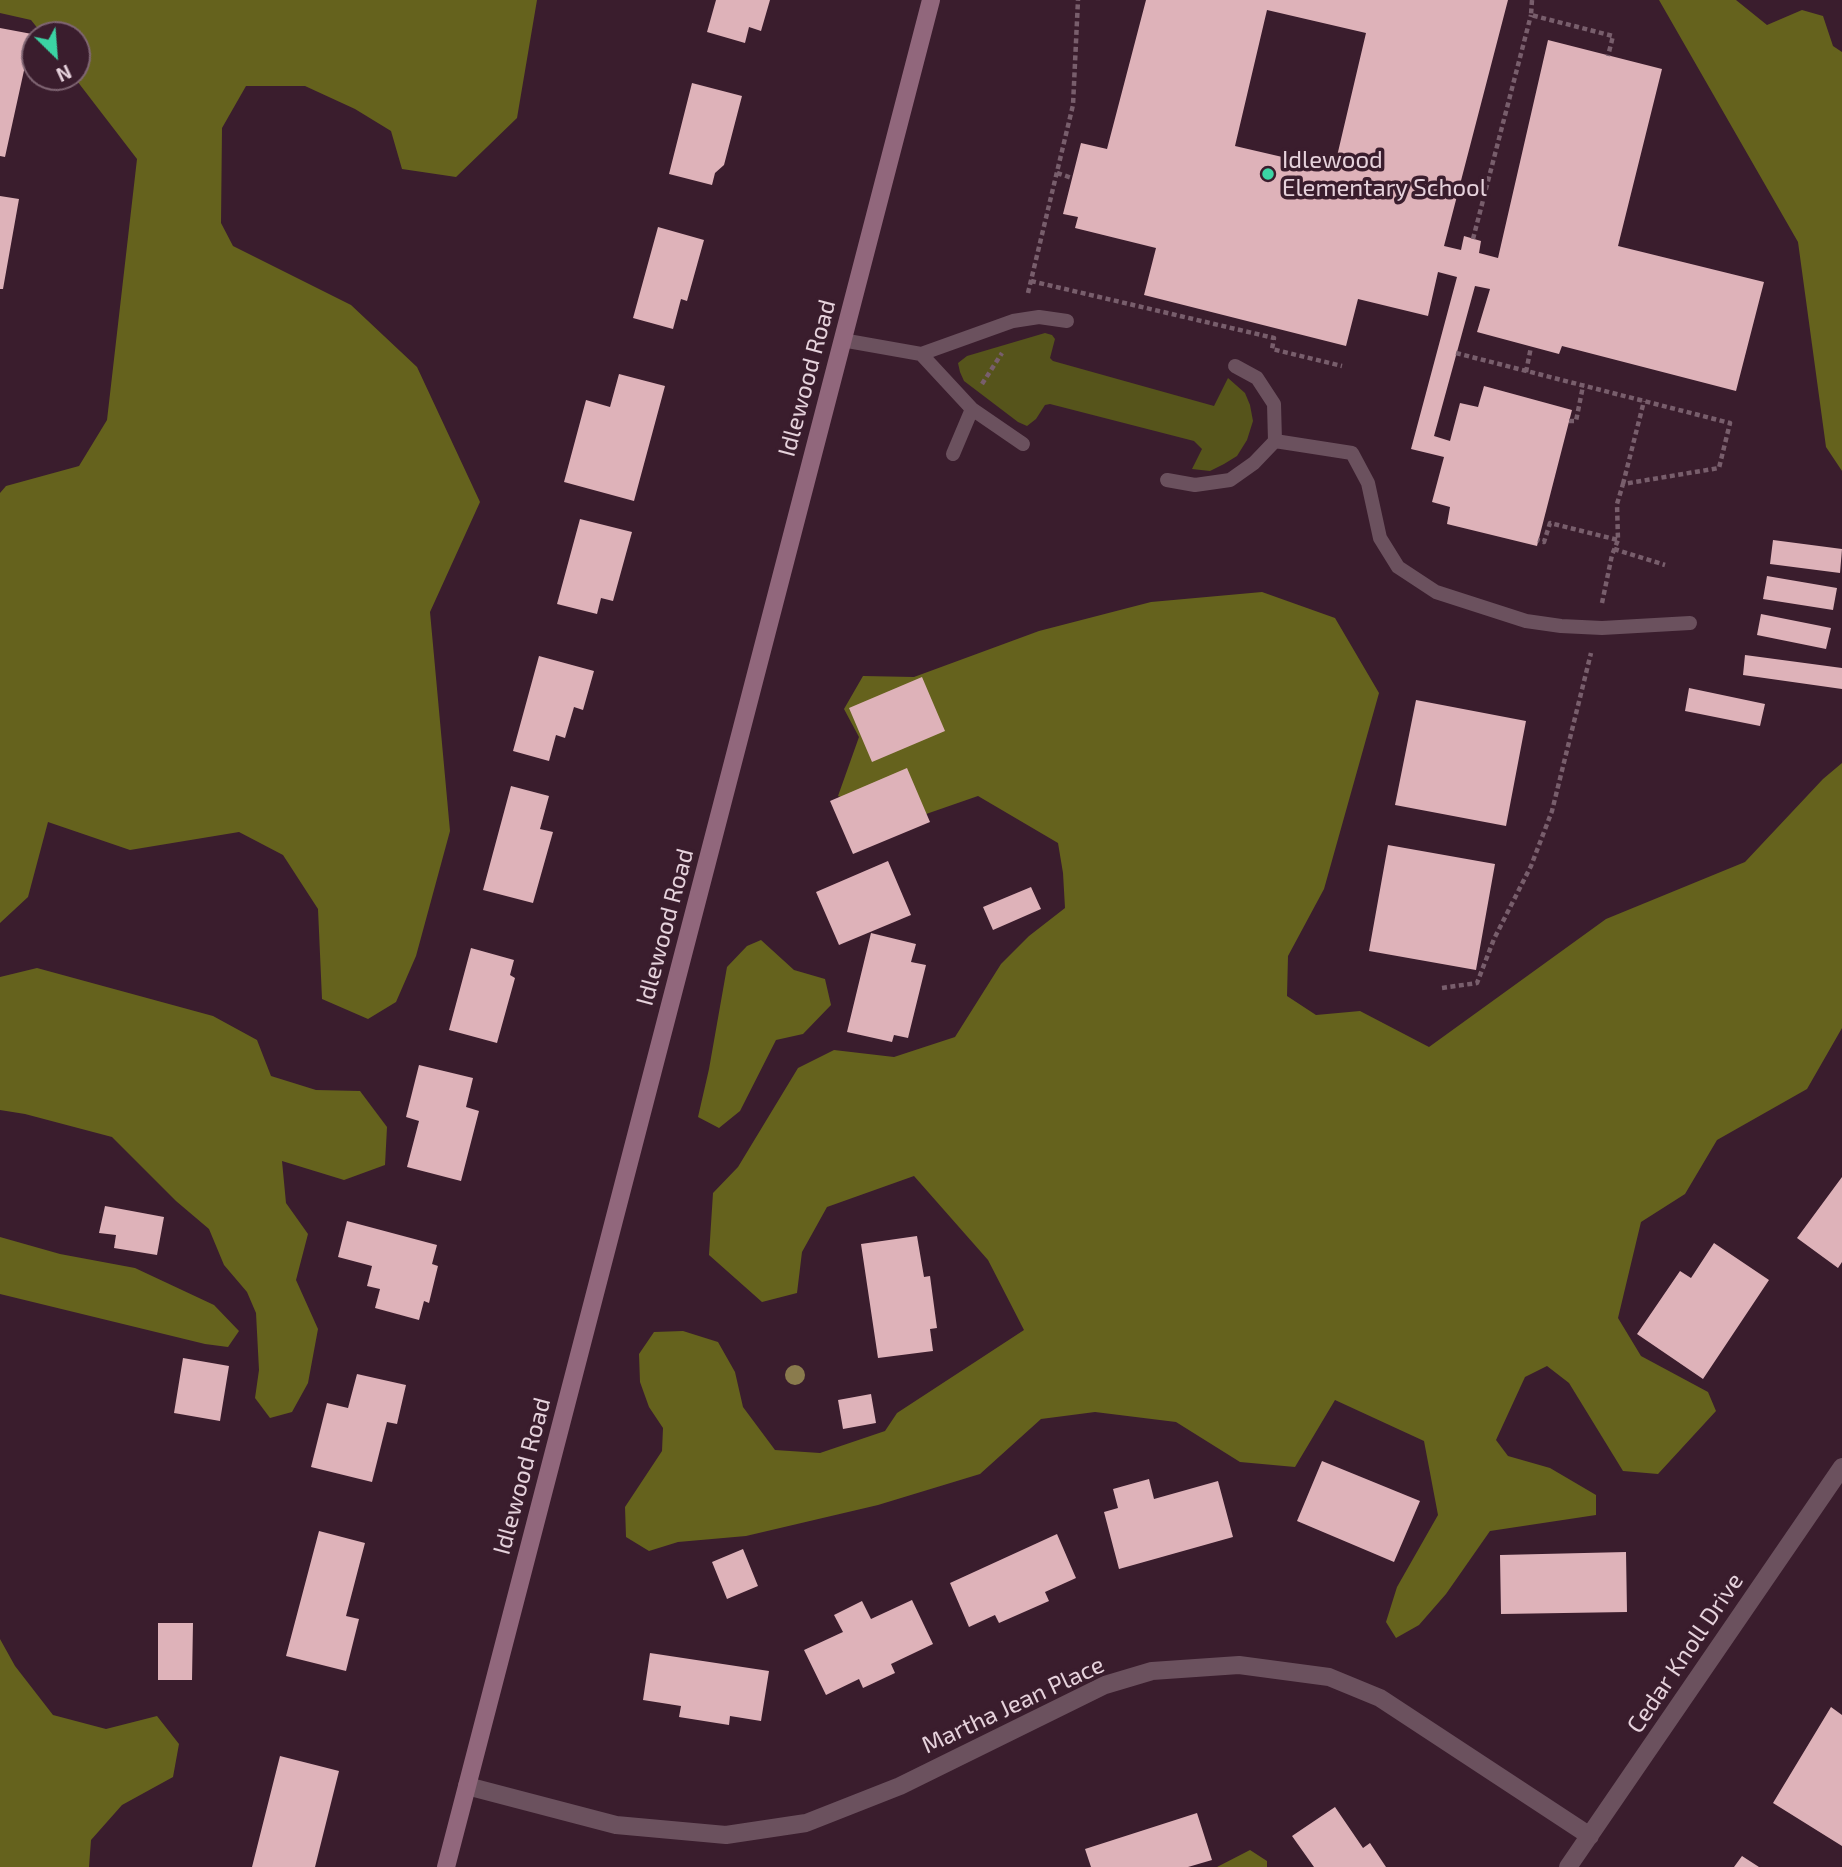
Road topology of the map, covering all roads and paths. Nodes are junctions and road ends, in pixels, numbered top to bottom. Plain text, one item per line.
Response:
1 (931, 0) edge
2 (1078, 0) edge
3 (1532, 0) edge
4 (1531, 15) junction
5 (1608, 56) dead end
6 (1057, 173) junction
7 (1072, 178) dead end
8 (1473, 239) dead end
9 (1031, 281) junction
10 (1027, 297) dead end
11 (1067, 321) dead end
12 (842, 340) junction
13 (1008, 344) dead end
14 (1531, 347) dead end
15 (1457, 353) dead end
16 (921, 354) junction
17 (1235, 366) dead end
18 (1342, 366) dead end
19 (1527, 372) junction
20 (1583, 386) junction
21 (978, 391) dead end
22 (1644, 401) junction
23 (972, 409) junction
24 (1569, 421) dead end
25 (1275, 441) junction
26 (1023, 444) dead end
27 (953, 454) dead end
28 (1167, 480) dead end
29 (1623, 484) junction
30 (1538, 540) dead end
31 (1618, 540) junction
32 (1614, 550) junction
33 (1665, 565) dead end
34 (1690, 623) dead end
35 (1597, 628) junction
36 (1442, 988) dead end
37 (1842, 1468) edge
38 (467, 1786) junction
39 (1590, 1836) junction
40 (446, 1867) edge
41 (1569, 1867) edge

1 - 12 street, Idlewood Road
2 - 6 path
3 - 4 path
4 - 5 path
4 - 8 path
6 - 7 path
6 - 9 path
9 - 10 path
9 - 18 path
11 - 16 lane
12 - 16 lane
12 - 38 street, Idlewood Road
13 - 21 path
14 - 19 path
15 - 19 path
16 - 23 lane
17 - 25 lane
19 - 20 path
20 - 22 path
20 - 24 path
22 - 29 path
22 - 29 path
23 - 26 lane
23 - 27 lane
25 - 28 lane
25 - 35 lane
29 - 31 path
30 - 31 path
31 - 32 path
32 - 33 path
32 - 35 path
34 - 35 lane
35 - 36 path
37 - 39 street, Cedar Knoll Drive
38 - 39 street, Martha Jean Place
38 - 40 street, Idlewood Road
39 - 41 street, Cedar Knoll Drive

